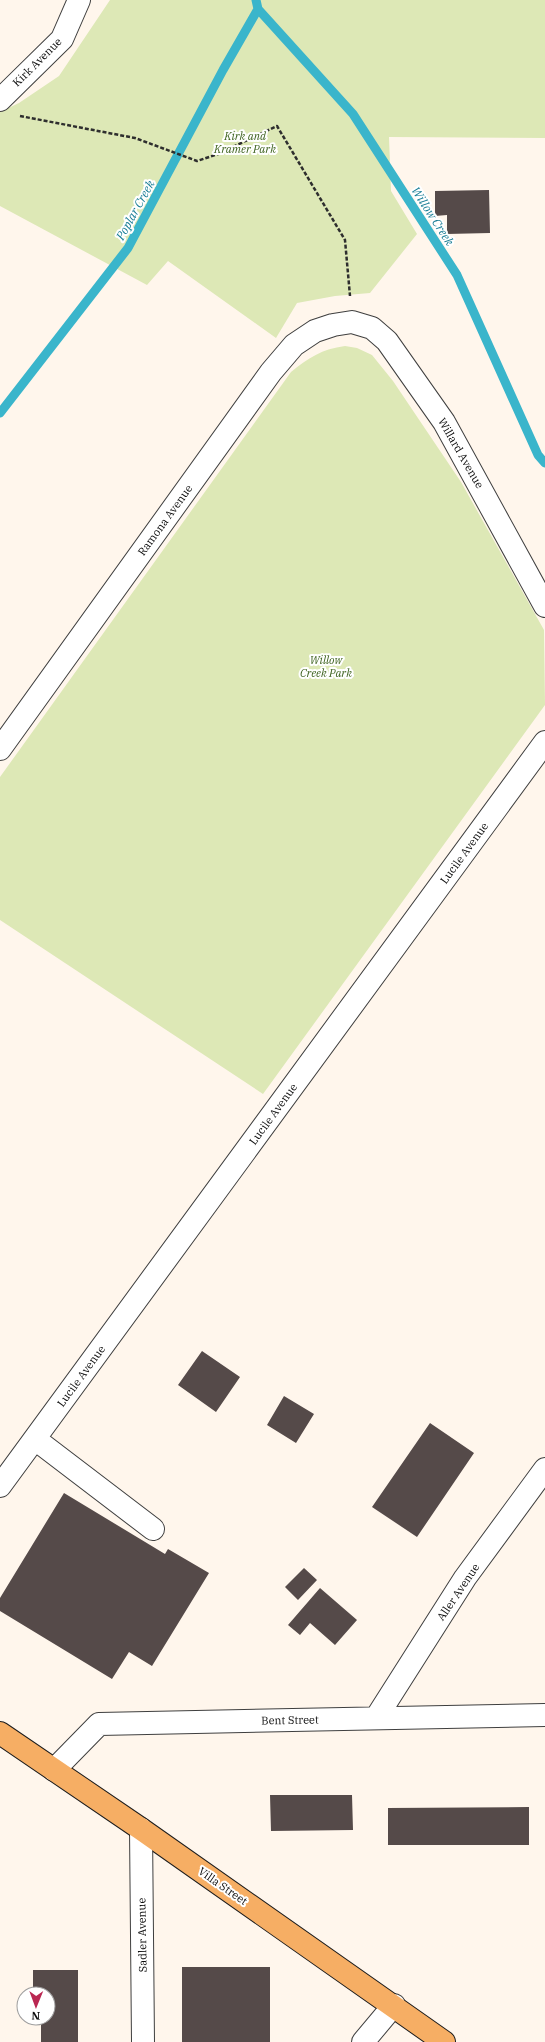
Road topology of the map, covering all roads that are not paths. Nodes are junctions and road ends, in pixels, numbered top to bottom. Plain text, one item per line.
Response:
1 (79, 0) edge
2 (0, 100) edge
3 (352, 322) joint
4 (545, 606) edge
5 (545, 742) edge
6 (0, 749) edge
7 (34, 1439) junction
8 (545, 1469) edge
9 (0, 1486) edge
10 (153, 1529) dead end
11 (545, 1715) edge
12 (376, 1718) junction
13 (0, 1733) edge
14 (54, 1770) junction
15 (141, 1829) junction
16 (394, 2005) junction
17 (143, 2042) edge
18 (363, 2042) edge
19 (444, 2042) edge

1 - 2 street, Kirk Avenue
3 - 4 street, Willard Avenue
3 - 6 street, Ramona Avenue
5 - 7 street, Lucile Avenue
7 - 9 street, Lucile Avenue
7 - 10 street
8 - 12 street, Aller Avenue
11 - 12 street, Bent Street
12 - 14 street, Bent Street
13 - 14 main road, Villa Street
14 - 15 main road, Villa Street
15 - 16 main road, Villa Street
15 - 17 street, Sadler Avenue
16 - 18 street
16 - 19 main road, Villa Street

